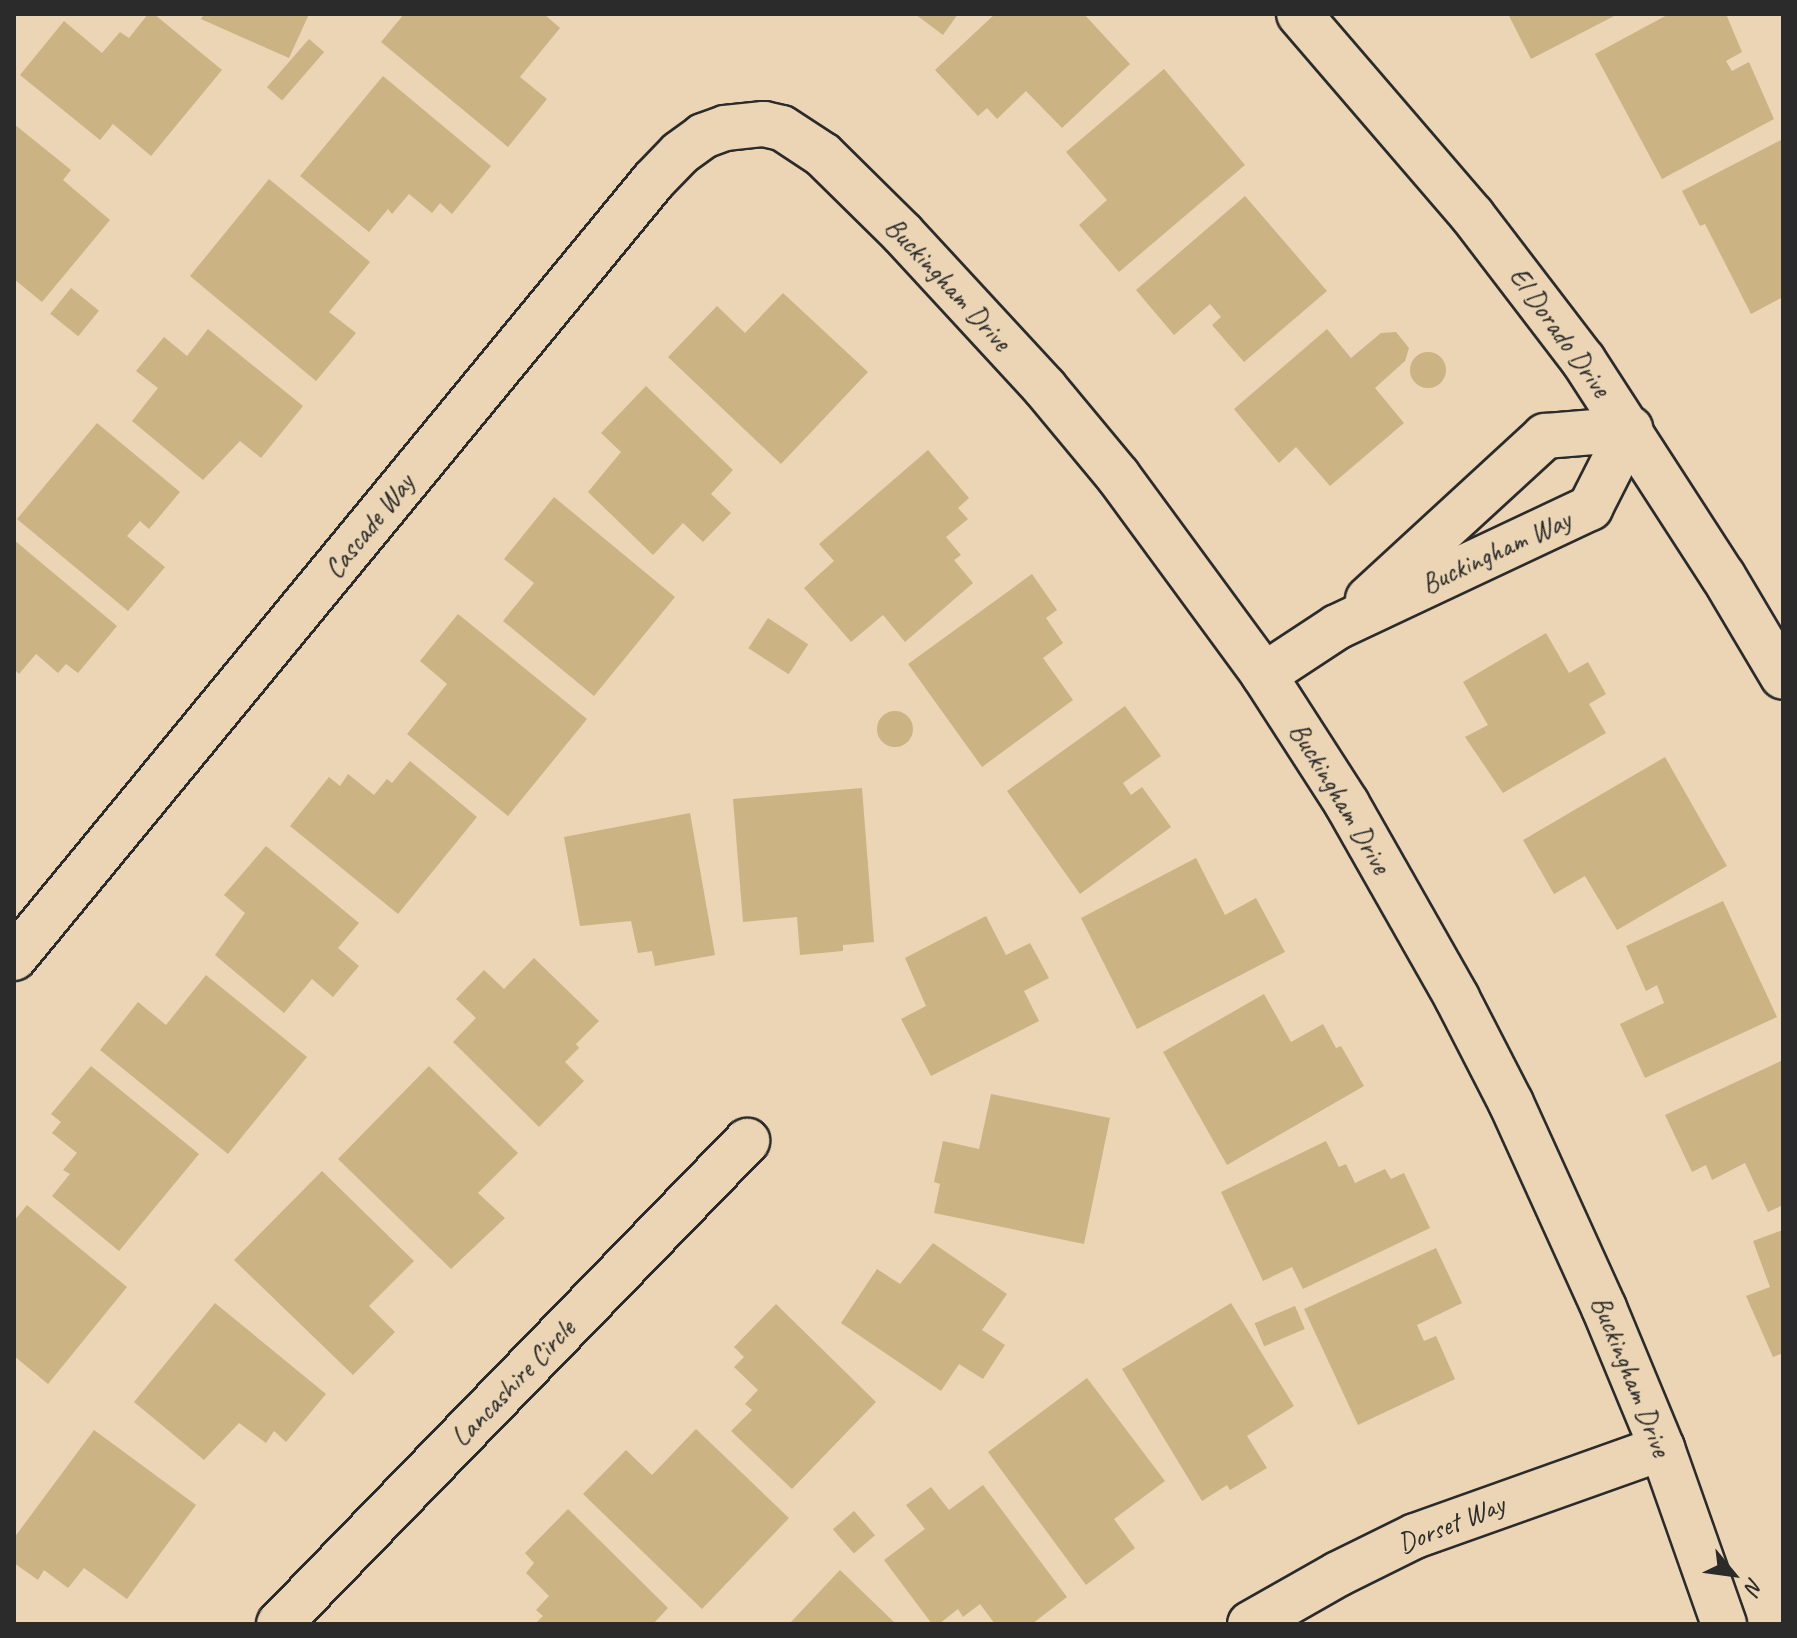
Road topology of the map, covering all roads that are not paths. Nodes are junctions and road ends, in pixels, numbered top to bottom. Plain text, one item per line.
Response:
1 (1299, 14) edge
2 (746, 125) joint
3 (1630, 429) junction
4 (1337, 627) junction
5 (1264, 675) junction
6 (1783, 677) edge
7 (14, 958) edge
8 (747, 1141) dead end
9 (1662, 1448) junction
10 (279, 1624) edge
11 (1250, 1624) edge
12 (1724, 1624) edge

1 - 3 street, El Dorado Drive
2 - 5 street, Buckingham Drive
2 - 7 street, Cascade Way
3 - 4 street, Buckingham Way
3 - 4 street, Buckingham Way
3 - 6 street, El Dorado Drive
4 - 5 street, Buckingham Way
5 - 9 street, Buckingham Drive
8 - 10 street, Lancashire Circle
9 - 11 street, Dorset Way
9 - 12 street, Buckingham Drive

